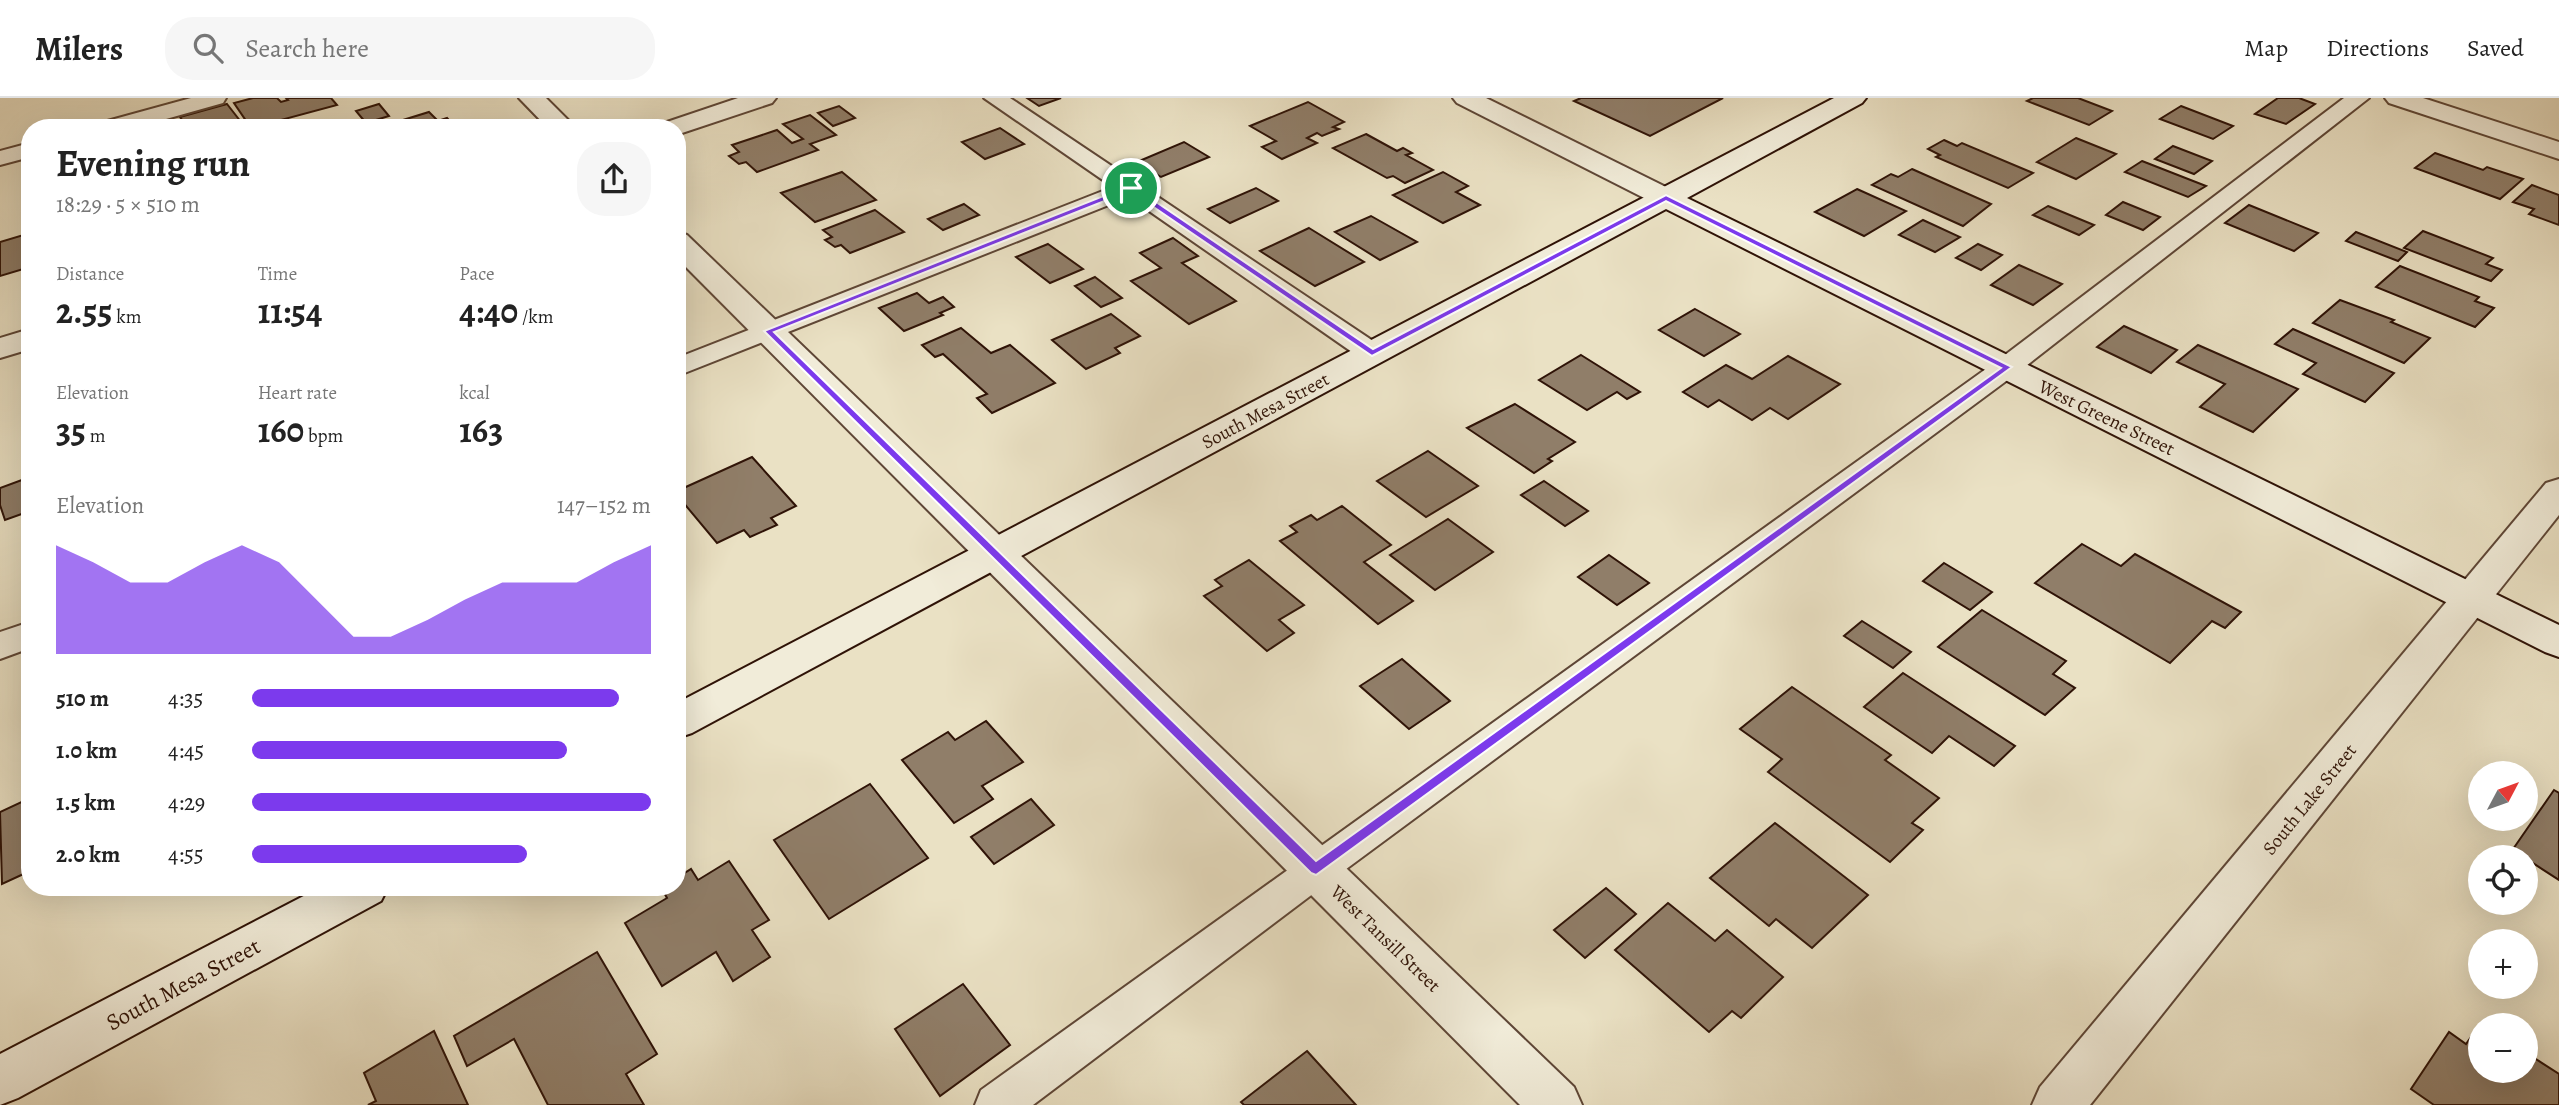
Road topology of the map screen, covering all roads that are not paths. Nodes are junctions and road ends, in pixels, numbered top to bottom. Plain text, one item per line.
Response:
1 (215, 98) edge
2 (532, 98) edge
3 (763, 98) edge
4 (995, 98) edge
5 (1466, 98) edge
6 (1853, 98) edge
7 (2358, 98) edge
8 (2398, 98) edge
9 (140, 119) edge
10 (554, 119) edge
11 (686, 124) edge
12 (2559, 151) edge
13 (21, 152) edge
14 (0, 158) edge
15 (1131, 188) junction
16 (1666, 198) junction
17 (686, 250) edge
18 (768, 331) junction
19 (21, 341) edge
20 (0, 348) edge
21 (1372, 353) junction
22 (686, 364) edge
23 (2007, 367) junction
24 (2559, 491) edge
25 (994, 554) junction
26 (2473, 599) junction
27 (21, 638) edge
28 (2559, 642) edge
29 (0, 646) edge
30 (686, 717) edge
31 (1316, 869) junction
32 (348, 896) edge
33 (0, 1081) edge
34 (997, 1105) edge
35 (1556, 1105) edge
36 (2058, 1105) edge

1 - 9 lane
2 - 10 street
3 - 11 street
4 - 15 lane
5 - 16 street, West Greene Street
6 - 16 street, South Mesa Street
7 - 23 lane
8 - 12 street
13 - 14 lane
15 - 18 lane
15 - 21 lane
16 - 21 street, South Mesa Street
16 - 23 street, West Greene Street
17 - 18 street, West Tansill Street
18 - 22 lane
18 - 25 street, West Tansill Street
19 - 20 street
21 - 25 street, South Mesa Street
23 - 26 street, West Greene Street
23 - 31 lane
24 - 26 street, South Lake Street
25 - 30 street, South Mesa Street
25 - 31 street, West Tansill Street
26 - 28 street, West Greene Street
26 - 36 street, South Lake Street
27 - 29 lane
31 - 34 lane
31 - 35 street, West Tansill Street
32 - 33 street, South Mesa Street

